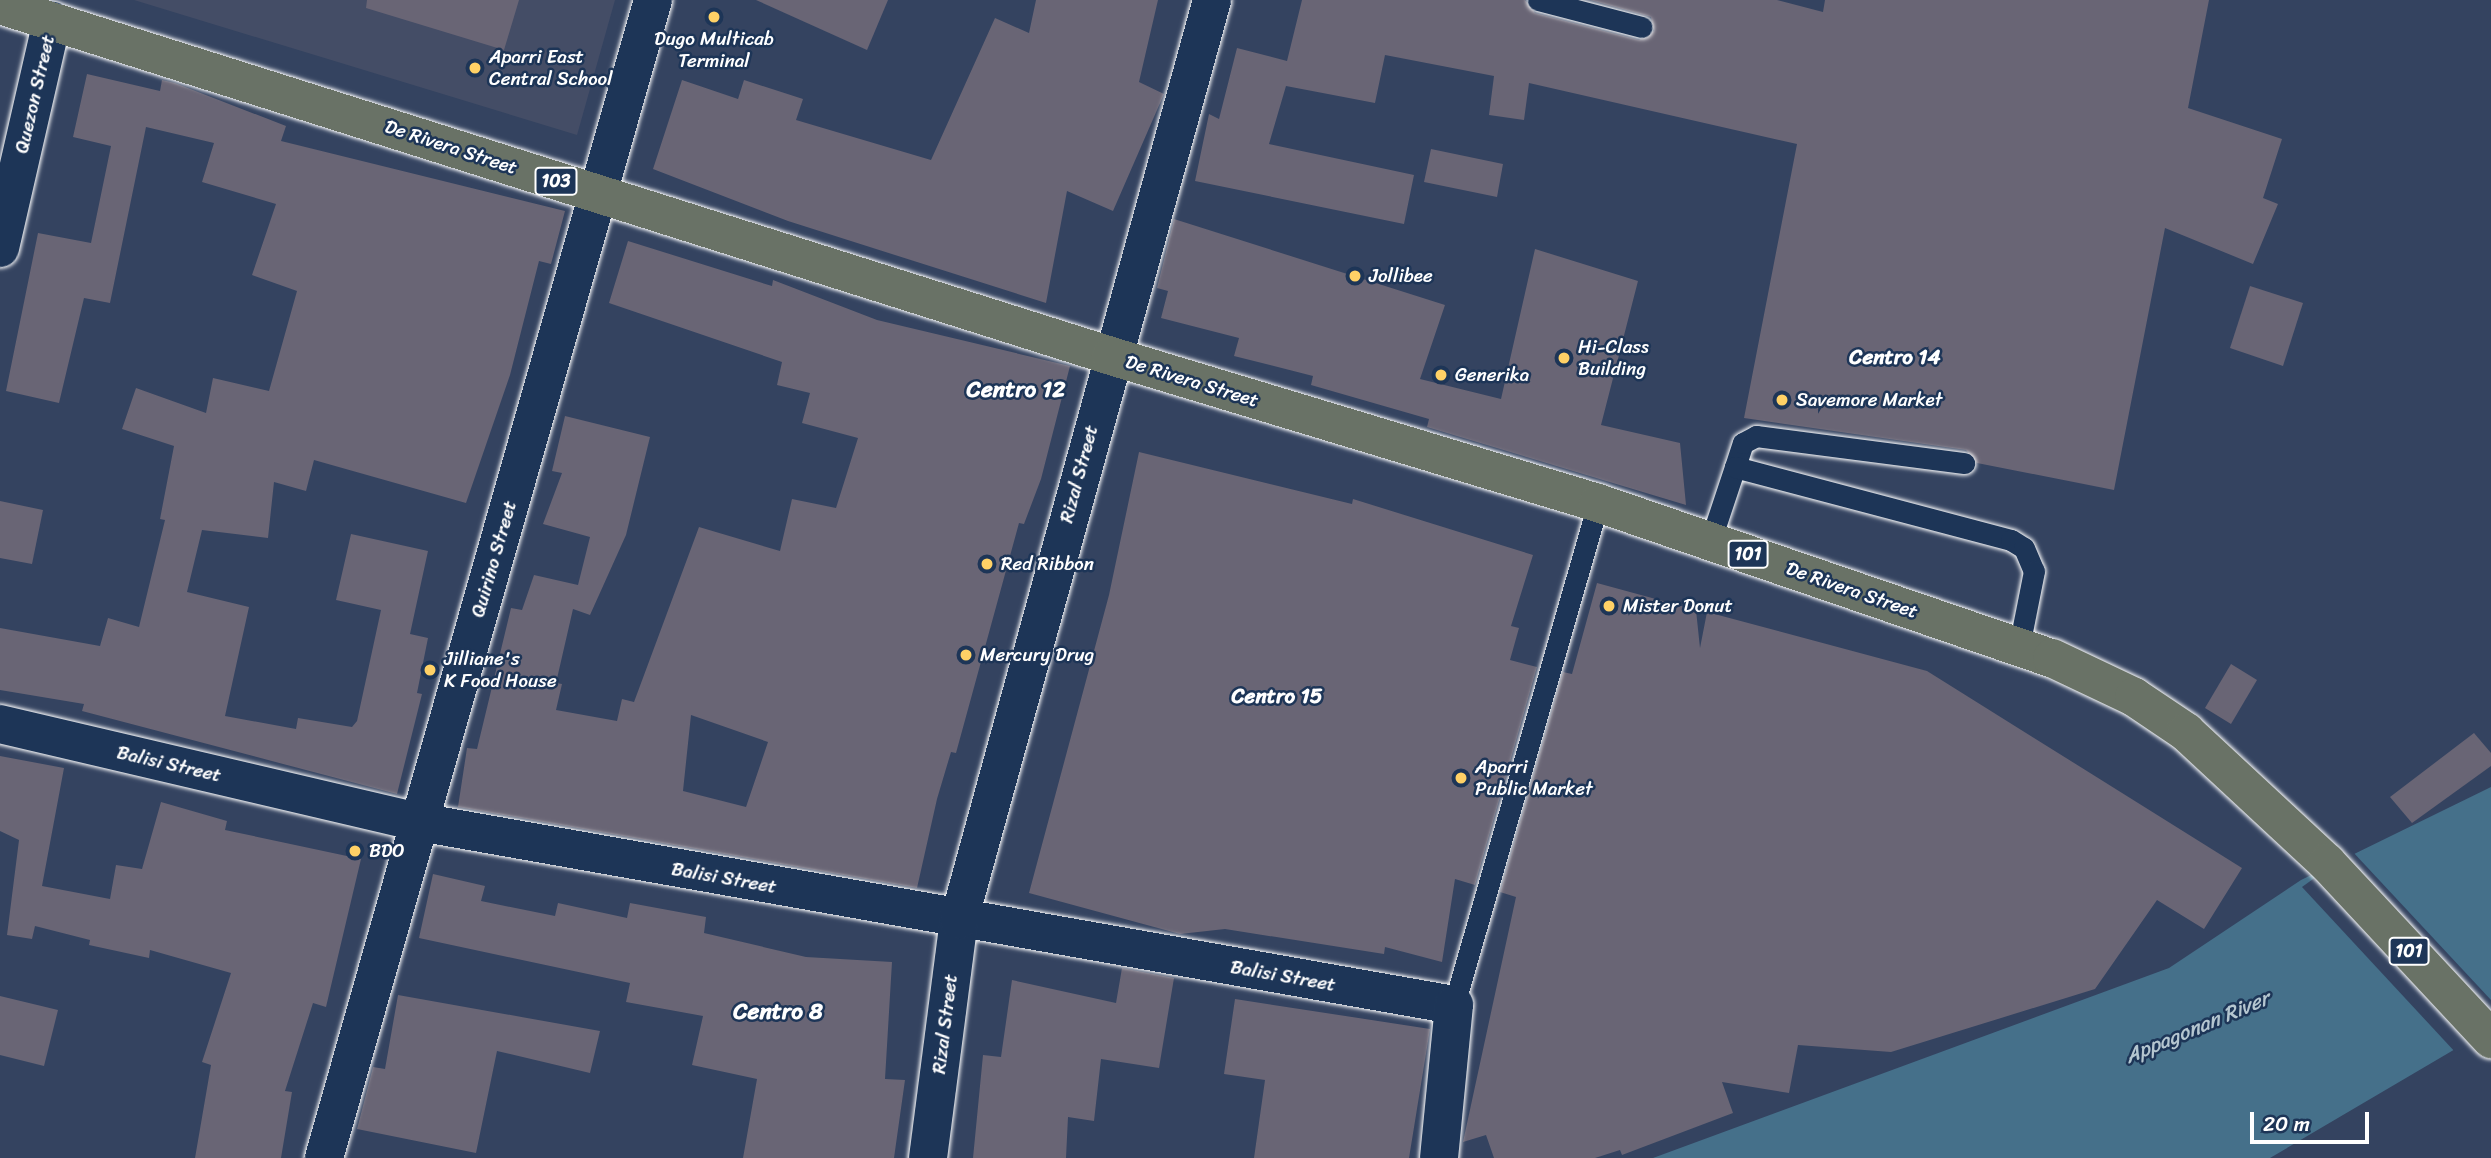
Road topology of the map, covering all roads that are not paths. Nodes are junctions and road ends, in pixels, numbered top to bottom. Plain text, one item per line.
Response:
1 (653, 0) edge
2 (1212, 0) edge
3 (1538, 0) edge
4 (0, 5) edge
5 (52, 21) junction
6 (1642, 27) dead end
7 (599, 194) junction
8 (0, 248) edge
9 (1111, 356) junction
10 (1964, 463) dead end
11 (1735, 467) junction
12 (1598, 503) junction
13 (1710, 542) junction
14 (2019, 647) junction
15 (0, 724) edge
16 (419, 822) junction
17 (959, 920) junction
18 (1454, 1005) junction
19 (2491, 1039) edge
20 (324, 1158) edge
21 (928, 1158) edge
22 (1439, 1158) edge

1 - 7 street, Quirino Street
2 - 9 street, Rizal Street
3 - 6 lane
4 - 5 main road, De Rivera Street / 103
5 - 7 main road, De Rivera Street / 103
5 - 8 street, Quezon Street
7 - 9 main road, De Rivera Street / 103
7 - 16 street, Quirino Street
9 - 12 main road, De Rivera Street / 101
9 - 17 street, Rizal Street
10 - 11 lane
11 - 13 lane
11 - 14 lane
12 - 13 main road, De Rivera Street / 101
12 - 18 lane
13 - 14 main road, De Rivera Street / 101
14 - 19 main road, De Rivera Street / 101
15 - 16 street, Balisi Street
16 - 17 street, Balisi Street
16 - 20 street, Quirino Street
17 - 18 street, Balisi Street
17 - 21 street, Rizal Street
18 - 22 street

